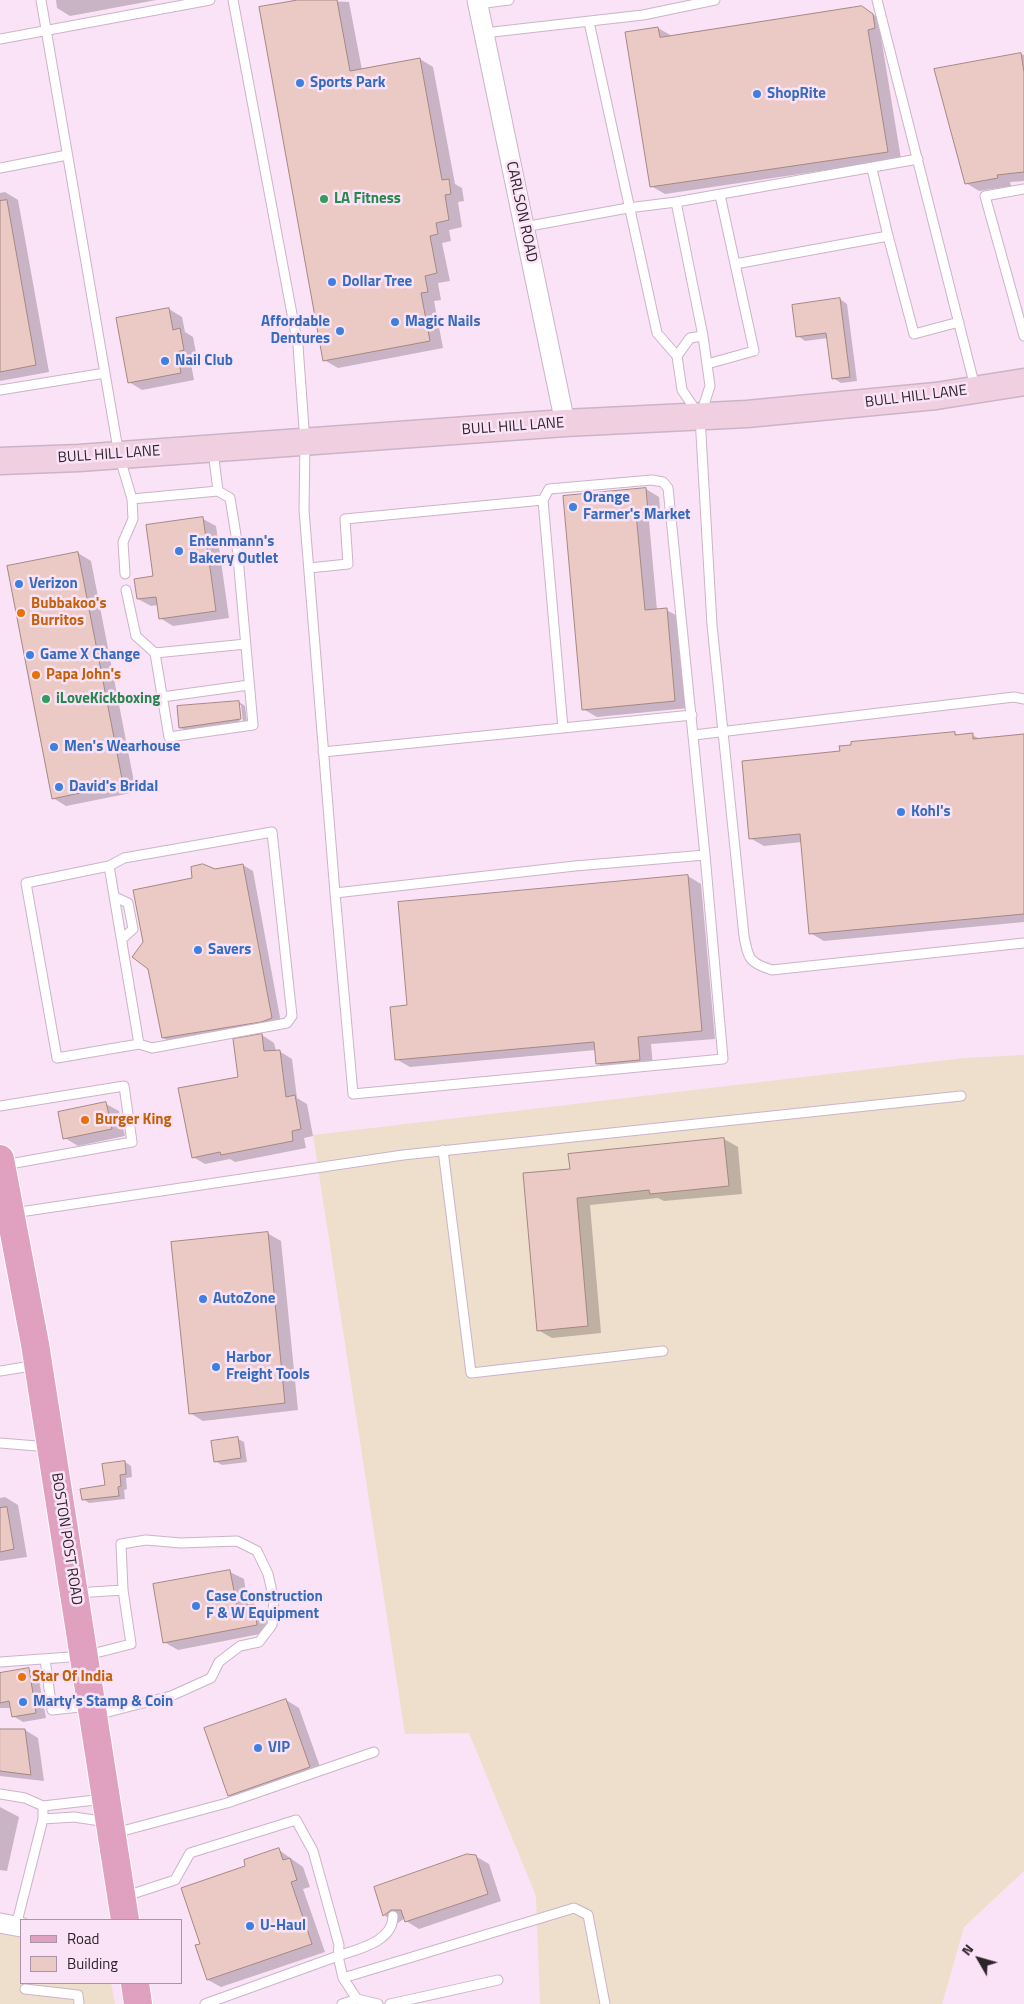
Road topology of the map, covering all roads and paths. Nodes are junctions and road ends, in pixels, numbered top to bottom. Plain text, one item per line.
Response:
1 (41, 0) edge
2 (210, 0) edge
3 (233, 0) edge
4 (509, 0) edge
5 (715, 0) edge
6 (877, 0) edge
7 (477, 2) edge
8 (589, 22) junction
9 (46, 32) junction
10 (484, 33) junction
11 (0, 39) edge
12 (67, 155) junction
13 (918, 159) junction
14 (0, 168) edge
15 (872, 169) junction
16 (1024, 189) edge
17 (720, 195) junction
18 (676, 202) junction
19 (628, 208) junction
20 (524, 226) junction
21 (888, 236) junction
22 (735, 264) junction
23 (959, 322) junction
24 (703, 336) junction
25 (1024, 336) edge
26 (678, 356) junction
27 (707, 364) junction
28 (105, 373) junction
29 (1024, 382) edge
30 (0, 390) edge
31 (976, 390) junction
32 (700, 417) junction
33 (565, 423) junction
34 (305, 442) junction
35 (213, 448) junction
36 (119, 455) junction
37 (0, 461) edge
38 (218, 491) junction
39 (132, 499) junction
40 (544, 500) junction
41 (310, 568) junction
42 (125, 574) dead end
43 (126, 590) dead end
44 (246, 644) junction
45 (155, 653) junction
46 (249, 685) junction
47 (162, 697) junction
48 (1024, 699) edge
49 (692, 714) junction
50 (563, 728) junction
51 (725, 731) junction
52 (694, 735) junction
53 (323, 752) junction
54 (705, 855) junction
55 (110, 866) junction
56 (335, 893) junction
57 (1024, 943) edge
58 (140, 1044) junction
59 (961, 1096) dead end
60 (0, 1106) edge
61 (443, 1150) junction
62 (1, 1162) edge
63 (11, 1214) junction
64 (663, 1351) dead end
65 (38, 1364) junction
66 (0, 1371) edge
67 (0, 1444) edge
68 (51, 1448) junction
69 (123, 1590) junction
70 (74, 1594) junction
71 (84, 1656) junction
72 (45, 1659) junction
73 (0, 1662) edge
74 (93, 1711) junction
75 (374, 1752) dead end
76 (0, 1794) edge
77 (44, 1806) junction
78 (109, 1818) junction
79 (43, 1820) junction
80 (124, 1909) edge
81 (393, 1916) dead end
82 (12, 1925) edge
83 (338, 1956) junction
84 (343, 1978) junction
85 (498, 1980) dead end
86 (135, 1984) edge
87 (25, 1989) dead end
88 (357, 1999) junction
89 (79, 2004) edge
90 (138, 2004) edge
91 (205, 2004) edge
92 (342, 2004) edge
93 (378, 2004) edge
94 (390, 2004) edge
95 (605, 2004) edge

1 - 9 lane
2 - 9 lane
3 - 34 lane
4 - 7 lane
5 - 8 lane
6 - 13 lane
7 - 10 street, CARLSON ROAD
8 - 10 lane
8 - 19 lane
9 - 11 lane
9 - 12 lane
10 - 20 street, CARLSON ROAD
12 - 14 lane
12 - 28 lane
13 - 15 lane
13 - 23 lane
15 - 17 lane
15 - 21 lane
16 - 25 lane
17 - 18 lane
17 - 22 lane
18 - 19 lane
18 - 24 lane
19 - 20 lane
19 - 26 lane
20 - 33 street, CARLSON ROAD
21 - 22 lane
21 - 23 lane
22 - 27 lane
23 - 31 lane
24 - 26 lane
24 - 27 lane
26 - 32 lane
27 - 32 lane
28 - 30 lane
28 - 36 lane
29 - 31 main road, BULL HILL LANE
31 - 32 main road, BULL HILL LANE
32 - 33 main road, BULL HILL LANE
32 - 51 lane
33 - 34 main road, BULL HILL LANE
34 - 35 main road, BULL HILL LANE
34 - 41 lane
35 - 36 main road, BULL HILL LANE
35 - 38 lane
36 - 37 main road, BULL HILL LANE
36 - 39 lane
38 - 39 lane
38 - 44 lane
39 - 42 lane
40 - 41 lane
40 - 49 lane
40 - 50 lane
41 - 53 lane
43 - 45 lane
44 - 45 lane
44 - 46 lane
45 - 47 lane
46 - 47 lane
46 - 47 lane
48 - 51 lane
49 - 50 lane
49 - 52 lane
50 - 53 lane
51 - 52 lane
51 - 57 lane
52 - 54 lane
53 - 56 lane
54 - 56 lane
54 - 56 lane
55 - 58 lane
55 - 58 lane
55 - 58 lane
59 - 61 lane
60 - 62 lane
61 - 63 lane
61 - 64 lane
62 - 63 main road, BOSTON POST ROAD
63 - 65 main road, BOSTON POST ROAD
65 - 66 lane
65 - 68 main road, BOSTON POST ROAD
67 - 68 lane
68 - 70 main road, BOSTON POST ROAD
69 - 70 lane
69 - 71 lane
69 - 74 lane
70 - 71 main road, BOSTON POST ROAD
71 - 72 lane
71 - 74 main road, BOSTON POST ROAD
72 - 73 lane
72 - 74 lane
74 - 78 main road, BOSTON POST ROAD
75 - 78 lane
76 - 77 lane
77 - 78 lane
77 - 79 lane
78 - 79 lane
78 - 80 main road, BOSTON POST ROAD
79 - 82 lane
80 - 83 lane
81 - 83 lane
83 - 84 lane
83 - 91 lane
84 - 88 lane
84 - 95 lane
85 - 94 lane
86 - 90 main road
87 - 89 lane
88 - 92 lane
88 - 93 lane

